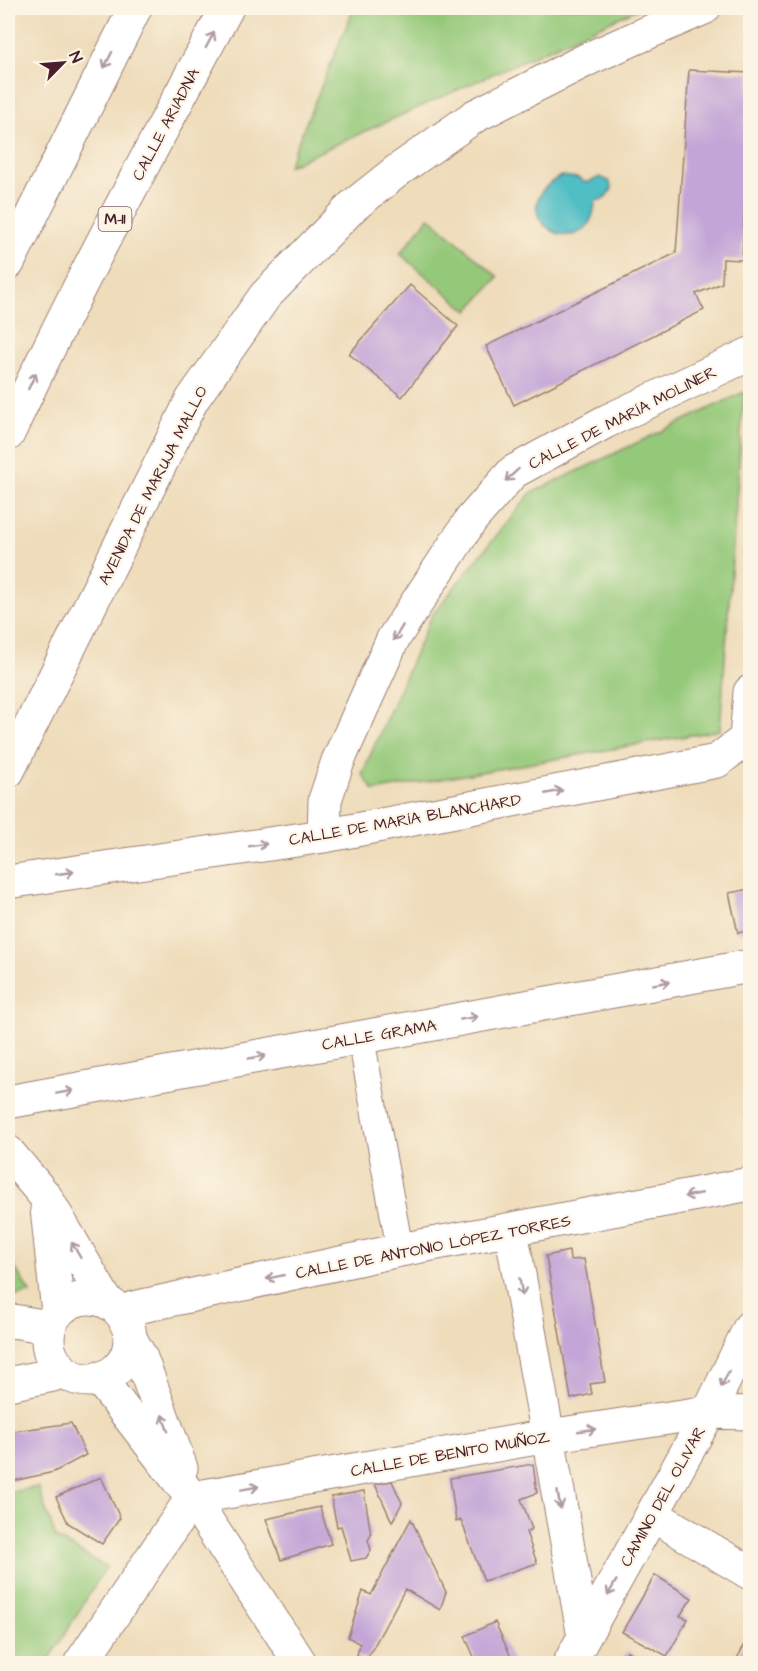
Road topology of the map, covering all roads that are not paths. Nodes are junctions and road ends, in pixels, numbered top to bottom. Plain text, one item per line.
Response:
1 (135, 8) edge
2 (228, 8) edge
3 (704, 8) edge
4 (8, 263) edge
5 (750, 354) edge
6 (8, 434) edge
7 (750, 692) edge
8 (8, 771) edge
9 (324, 836) junction
10 (8, 882) edge
11 (750, 966) edge
12 (361, 1038) junction
13 (8, 1102) edge
14 (8, 1152) edge
15 (750, 1184) edge
16 (45, 1196) junction
17 (511, 1230) junction
18 (400, 1250) junction
19 (53, 1320) junction
20 (121, 1321) junction
21 (8, 1322) edge
22 (750, 1327) edge
23 (60, 1367) junction
24 (99, 1378) junction
25 (8, 1384) edge
26 (709, 1412) junction
27 (750, 1413) edge
28 (548, 1436) junction
29 (192, 1498) junction
30 (653, 1515) junction
31 (750, 1573) edge
32 (577, 1650) edge
33 (80, 1664) edge
34 (301, 1664) edge

1 -> 4 main road
6 -> 2 main road, CALLE ARIADNA / M-11
3 - 8 main road, AVENIDA DE MARUJA MALLO
5 -> 9 main road, CALLE DE MARÍA MOLINER
9 -> 7 main road, CALLE DE MARÍA BLANCHARD
10 -> 9 main road, CALLE DE MARÍA BLANCHARD
12 -> 11 main road, CALLE GRAMA
13 -> 12 main road, CALLE GRAMA
12 - 18 street
14 - 16 main road
15 -> 17 main road, CALLE DE ANTONIO LÓPEZ TORRES
16 - 19 main road
20 -> 16 main road
17 - 18 main road, CALLE DE ANTONIO LÓPEZ TORRES
17 -> 28 main road
18 -> 20 main road, CALLE DE ANTONIO LÓPEZ TORRES
19 - 20 main road
19 - 21 main road
19 - 23 main road
20 - 24 main road
29 -> 20 main road
22 -> 26 main road, CAMINO DEL OLIVAR
23 - 24 main road
23 - 25 main road
24 - 29 main road
26 - 27 main road, CALLE DE BENITO MUÑOZ
28 -> 26 main road, CALLE DE BENITO MUÑOZ
26 - 30 main road, CAMINO DEL OLIVAR
29 -> 28 main road, CALLE DE BENITO MUÑOZ
28 -> 32 main road
29 - 33 main road
29 - 34 main road
30 - 31 main road
30 -> 32 main road, CAMINO DEL OLIVAR

